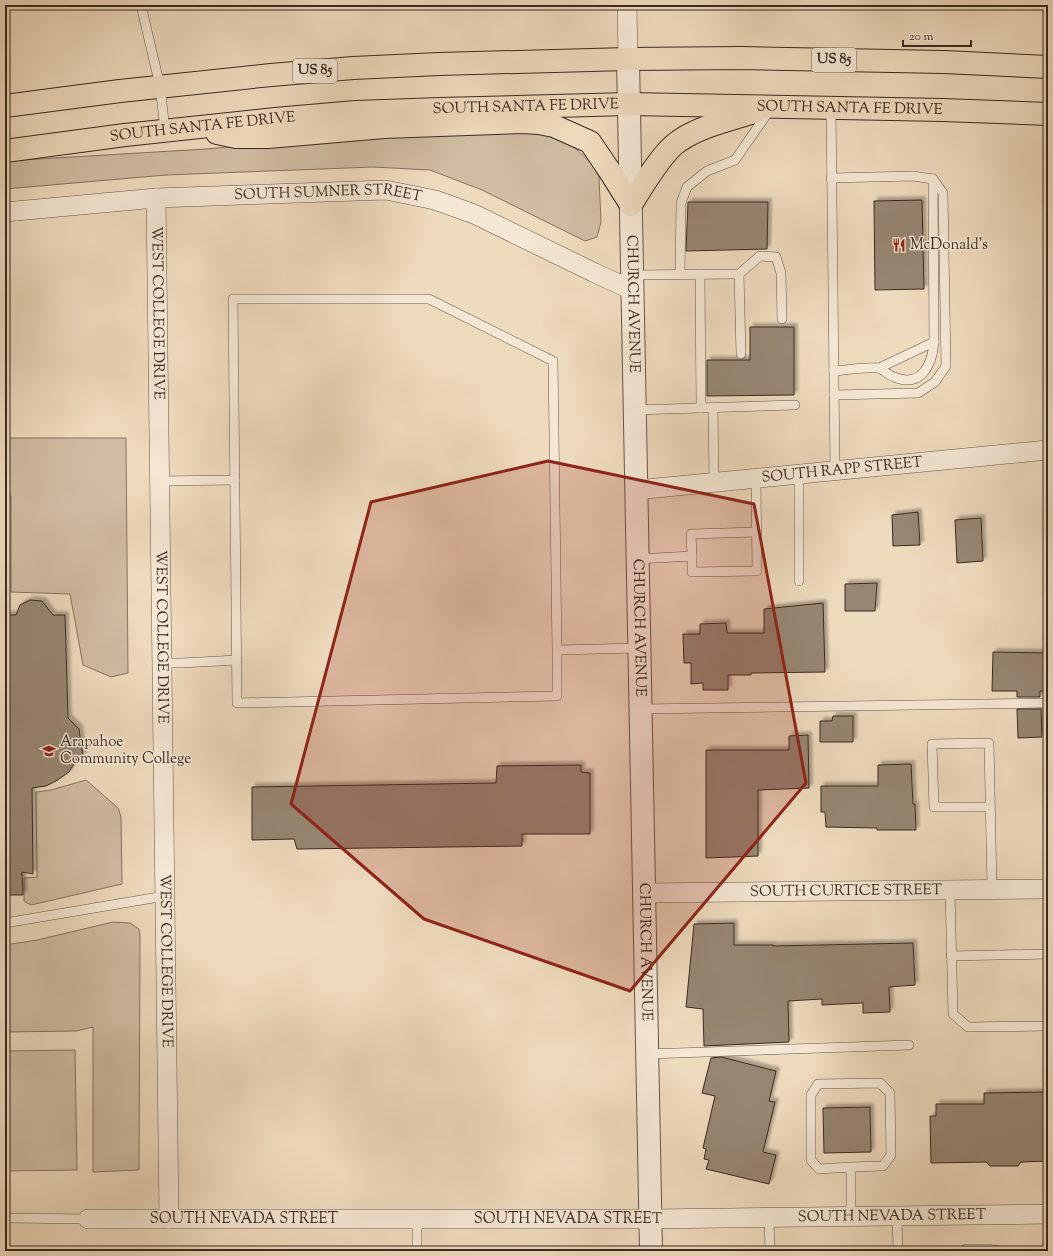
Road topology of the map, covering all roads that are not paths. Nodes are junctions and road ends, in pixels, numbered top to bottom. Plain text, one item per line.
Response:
1 (141, 5) edge
2 (627, 5) edge
3 (628, 60) junction
4 (1048, 67) edge
5 (160, 86) junction
6 (628, 104) junction
7 (5, 106) edge
8 (772, 107) junction
9 (831, 108) junction
10 (1048, 114) edge
11 (195, 127) junction
12 (166, 130) junction
13 (5, 151) edge
14 (832, 178) junction
15 (933, 179) junction
16 (156, 198) junction
17 (631, 205) junction
18 (5, 212) edge
19 (680, 274) junction
20 (700, 274) junction
21 (739, 274) junction
22 (632, 282) junction
23 (782, 319) dead end
24 (934, 342) junction
25 (741, 354) dead end
26 (880, 368) junction
27 (834, 371) junction
28 (834, 395) junction
29 (795, 405) dead end
30 (702, 408) junction
31 (713, 408) junction
32 (634, 410) junction
33 (1048, 450) edge
34 (835, 471) junction
35 (799, 475) junction
36 (756, 479) junction
37 (235, 480) junction
38 (160, 481) junction
39 (714, 483) junction
40 (636, 490) junction
41 (757, 532) junction
42 (692, 556) junction
43 (638, 558) junction
44 (799, 581) dead end
45 (639, 648) junction
46 (556, 650) junction
47 (237, 660) junction
48 (162, 663) junction
49 (1048, 703) edge
50 (640, 709) junction
51 (990, 807) junction
52 (992, 889) junction
53 (1048, 889) edge
54 (950, 890) junction
55 (644, 892) junction
56 (165, 896) junction
57 (5, 922) edge
58 (1048, 954) edge
59 (951, 956) junction
60 (1048, 1026) edge
61 (909, 1045) dead end
62 (647, 1054) junction
63 (851, 1167) junction
64 (1048, 1214) edge
65 (851, 1216) junction
66 (897, 1216) junction
67 (769, 1217) junction
68 (5, 1218) edge
69 (88, 1219) joint
70 (169, 1219) junction
71 (416, 1219) junction
72 (650, 1219) junction
73 (417, 1251) edge
74 (651, 1251) edge
75 (770, 1251) edge
76 (898, 1251) edge
77 (963, 1251) edge
78 (998, 1251) edge

1 - 5 lane
2 - 3 street, CHURCH AVENUE
3 - 4 highway, US 85
3 - 5 highway, US 85
3 - 6 street, CHURCH AVENUE
5 - 7 highway, US 85
5 - 12 lane
6 - 8 highway, SOUTH SANTA FE DRIVE
6 - 11 highway, SOUTH SANTA FE DRIVE
6 - 17 street, CHURCH AVENUE
8 - 9 highway, SOUTH SANTA FE DRIVE
8 - 17 highway
8 - 19 lane
9 - 10 highway, SOUTH SANTA FE DRIVE
9 - 14 lane
11 - 12 highway, SOUTH SANTA FE DRIVE
11 - 17 highway
12 - 13 highway, SOUTH SANTA FE DRIVE
14 - 15 lane
14 - 27 lane
15 - 24 lane
15 - 28 lane
16 - 18 street, SOUTH SUMNER STREET
16 - 22 street, SOUTH SUMNER STREET
16 - 38 street, WEST COLLEGE DRIVE
17 - 22 street, CHURCH AVENUE
19 - 20 lane
19 - 22 lane
20 - 21 lane
20 - 30 lane
21 - 23 lane
21 - 25 lane
22 - 32 street, CHURCH AVENUE
24 - 26 lane
24 - 26 lane
26 - 27 lane
27 - 28 lane
28 - 34 lane
29 - 31 lane
30 - 31 lane
30 - 32 lane
31 - 39 lane
32 - 40 street, CHURCH AVENUE
33 - 34 street, SOUTH RAPP STREET
34 - 35 street, SOUTH RAPP STREET
35 - 36 street, SOUTH RAPP STREET
35 - 44 lane
36 - 39 street, SOUTH RAPP STREET
36 - 41 lane
37 - 38 lane
37 - 46 lane
37 - 47 lane
38 - 48 street, WEST COLLEGE DRIVE
39 - 40 street, SOUTH RAPP STREET
40 - 43 street, CHURCH AVENUE
41 - 42 lane
41 - 42 lane
42 - 43 lane
43 - 45 street, CHURCH AVENUE
45 - 46 lane
45 - 50 street, CHURCH AVENUE
46 - 47 lane
47 - 48 lane
48 - 56 street, WEST COLLEGE DRIVE
49 - 50 lane
50 - 55 street, CHURCH AVENUE
51 - 51 lane
51 - 52 lane
52 - 53 street, SOUTH CURTICE STREET
52 - 54 street, SOUTH CURTICE STREET
54 - 55 street, SOUTH CURTICE STREET
54 - 59 lane
55 - 62 street, CHURCH AVENUE
56 - 57 lane
56 - 70 street, WEST COLLEGE DRIVE
58 - 59 lane
59 - 60 lane
61 - 62 lane
62 - 72 street, CHURCH AVENUE
63 - 63 lane
63 - 65 lane
64 - 66 street, SOUTH NEVADA STREET
65 - 66 street, SOUTH NEVADA STREET
65 - 67 street, SOUTH NEVADA STREET
66 - 76 lane
67 - 72 street, SOUTH NEVADA STREET
67 - 75 lane
68 - 69 lane
69 - 70 street, SOUTH NEVADA STREET
70 - 71 street, SOUTH NEVADA STREET
71 - 72 street, SOUTH NEVADA STREET
71 - 73 lane
72 - 74 street, CHURCH AVENUE
77 - 78 lane

